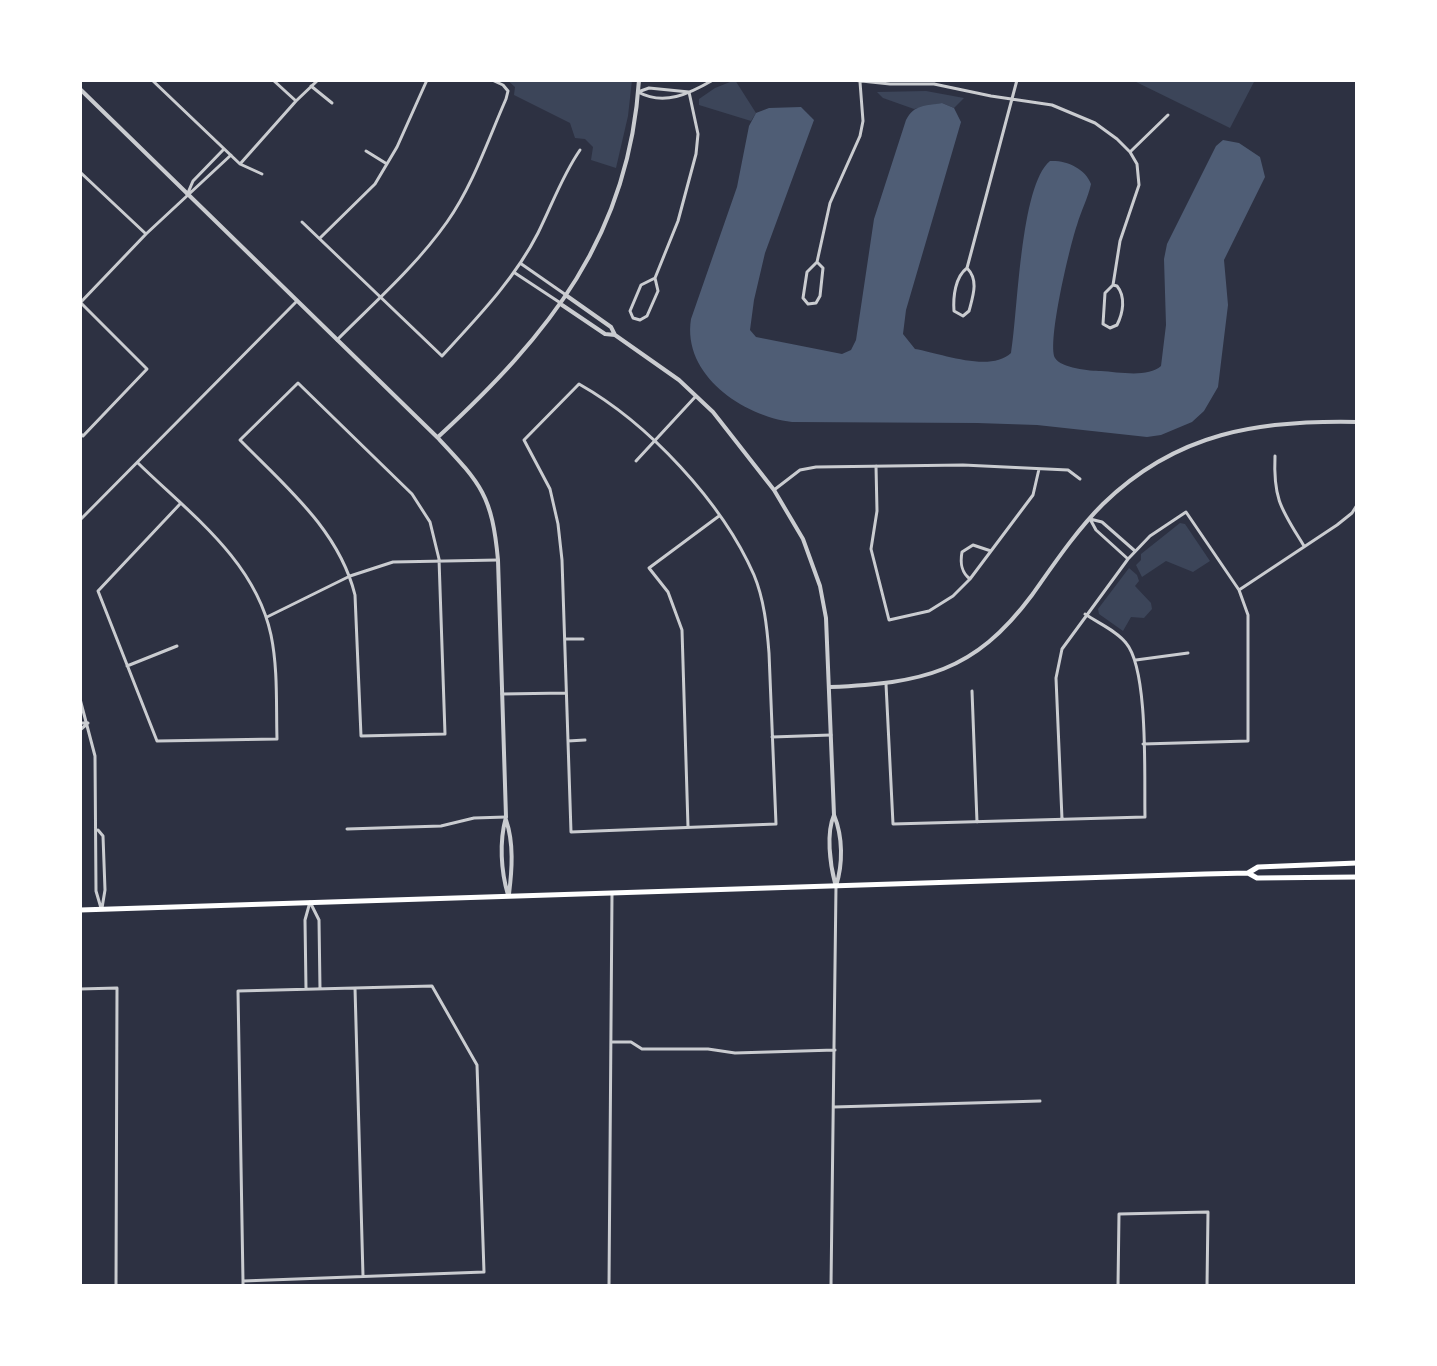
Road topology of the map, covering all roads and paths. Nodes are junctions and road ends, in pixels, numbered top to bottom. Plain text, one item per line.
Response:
1 (152, 80) edge
2 (273, 80) edge
3 (318, 80) edge
4 (427, 80) edge
5 (492, 80) edge
6 (639, 80) edge
7 (713, 80) edge
8 (852, 80) edge
9 (1017, 80) edge
10 (860, 82) junction
11 (915, 82) edge
12 (311, 86) junction
13 (80, 89) edge
14 (638, 92) junction
15 (689, 92) junction
16 (1013, 98) junction
17 (296, 101) junction
18 (332, 103) dead end
19 (1168, 115) dead end
20 (224, 149) junction
21 (580, 150) dead end
22 (366, 151) dead end
23 (1130, 152) junction
24 (231, 155) junction
25 (240, 164) junction
26 (387, 164) junction
27 (80, 172) edge
28 (262, 174) dead end
29 (187, 195) junction
30 (302, 222) dead end
31 (146, 234) junction
32 (320, 238) junction
33 (817, 262) junction
34 (520, 263) junction
35 (967, 268) junction
36 (514, 272) junction
37 (655, 278) junction
38 (1113, 285) junction
39 (567, 296) junction
40 (380, 297) junction
41 (296, 302) junction
42 (80, 303) edge
43 (562, 304) junction
44 (615, 335) junction
45 (337, 340) junction
46 (696, 396) junction
47 (1357, 422) edge
48 (82, 434) edge
49 (438, 438) junction
50 (654, 440) junction
51 (1275, 456) dead end
52 (636, 461) dead end
53 (138, 463) junction
54 (876, 466) junction
55 (1039, 469) junction
56 (1080, 479) dead end
57 (774, 490) junction
58 (180, 504) junction
59 (1357, 505) edge
60 (719, 516) junction
61 (1090, 519) junction
62 (80, 520) edge
63 (1304, 546) junction
64 (991, 551) junction
65 (1135, 551) junction
66 (439, 559) junction
67 (1128, 559) junction
68 (498, 560) junction
69 (350, 576) junction
70 (970, 579) junction
71 (1239, 590) junction
72 (1085, 614) junction
73 (267, 617) junction
74 (565, 639) junction
75 (583, 639) dead end
76 (177, 646) dead end
77 (1188, 653) dead end
78 (1136, 660) junction
79 (127, 666) junction
80 (886, 684) junction
81 (830, 687) junction
82 (972, 691) dead end
83 (566, 693) junction
84 (502, 694) junction
85 (80, 699) edge
86 (80, 723) edge
87 (88, 723) junction
88 (80, 730) edge
89 (831, 735) junction
90 (772, 737) junction
91 (585, 740) dead end
92 (568, 741) junction
93 (1143, 744) junction
94 (834, 815) junction
95 (506, 817) junction
96 (1062, 819) junction
97 (977, 822) junction
98 (688, 827) junction
99 (347, 829) dead end
100 (98, 830) junction
101 (1357, 863) edge
102 (1300, 866) junction
103 (1248, 873) junction
104 (1305, 877) junction
105 (1357, 877) edge
106 (836, 886) junction
107 (612, 894) junction
108 (508, 896) junction
109 (310, 902) junction
110 (102, 909) junction
111 (80, 910) edge
112 (355, 988) junction
113 (80, 989) edge
114 (306, 989) junction
115 (320, 989) junction
116 (612, 1042) junction
117 (835, 1050) junction
118 (1040, 1101) dead end
119 (834, 1107) junction
120 (363, 1276) junction
121 (243, 1284) edge
122 (116, 1286) edge
123 (609, 1286) edge
124 (831, 1286) edge
125 (1118, 1286) edge
126 (1207, 1286) edge

1 - 20 street
2 - 17 street
3 - 12 street
4 - 26 street
5 - 40 street
6 - 14 street
7 - 15 street
8 - 10 street
9 - 16 street
10 - 11 street
10 - 33 street
11 - 16 street
12 - 17 street
12 - 18 street
13 - 29 street
14 - 15 street
14 - 15 street
14 - 39 street
15 - 37 street
16 - 23 street
16 - 35 street
17 - 25 street
19 - 23 street
20 - 24 street
20 - 29 street
21 - 34 street
22 - 26 street
23 - 38 street
24 - 25 street
24 - 29 street
25 - 28 street
26 - 32 street
27 - 31 street
29 - 31 street
29 - 41 street
30 - 32 street
31 - 42 street
32 - 40 street
33 - 33 street
34 - 36 street
34 - 39 street
35 - 35 street
36 - 40 street
36 - 43 street
37 - 37 street
38 - 38 street
39 - 43 street
39 - 44 street
40 - 45 street
41 - 45 street
41 - 53 street
42 - 48 street
43 - 44 street
43 - 49 street
44 - 46 street
45 - 49 street
46 - 50 street
46 - 57 street
47 - 61 street
49 - 68 street
50 - 52 street
50 - 60 street
50 - 74 street
51 - 63 street
53 - 58 street
53 - 62 street
54 - 55 street
54 - 57 street
54 - 70 street
55 - 56 street
55 - 64 street
57 - 81 street
58 - 73 street
58 - 79 street
59 - 63 street
60 - 90 street
60 - 98 street
61 - 65 street
61 - 67 street
61 - 80 street
63 - 71 street
64 - 70 street
64 - 70 street
65 - 67 street
65 - 71 street
66 - 68 street
66 - 69 street
66 - 69 street
66 - 69 street
67 - 72 street
68 - 84 street
69 - 73 street
71 - 93 street
72 - 78 street
72 - 96 street
73 - 79 street
74 - 75 street
74 - 83 street
76 - 79 street
77 - 78 street
78 - 93 street
80 - 81 street
80 - 97 street
81 - 89 street
82 - 97 street
83 - 84 street
83 - 92 street
84 - 95 street
85 - 87 street
86 - 87 street
87 - 88 street
87 - 100 street
89 - 90 street
89 - 94 street
90 - 98 street
91 - 92 street
92 - 98 street
93 - 96 street
94 - 106 street
94 - 106 street
95 - 99 street
95 - 108 street
95 - 108 street
96 - 97 street
100 - 110 street
100 - 110 street
101 - 102 main road
102 - 103 main road
102 - 104 main road
103 - 104 main road
103 - 106 main road
104 - 105 main road
106 - 107 main road
106 - 117 street
107 - 108 main road
107 - 116 street
108 - 109 main road
109 - 110 main road
109 - 114 street
109 - 115 street
110 - 111 main road
112 - 115 street
112 - 120 street
112 - 120 street
113 - 122 street
114 - 115 street
114 - 121 street
116 - 117 street
116 - 123 street
117 - 119 street
118 - 119 street
119 - 124 street
120 - 121 street
125 - 126 street

